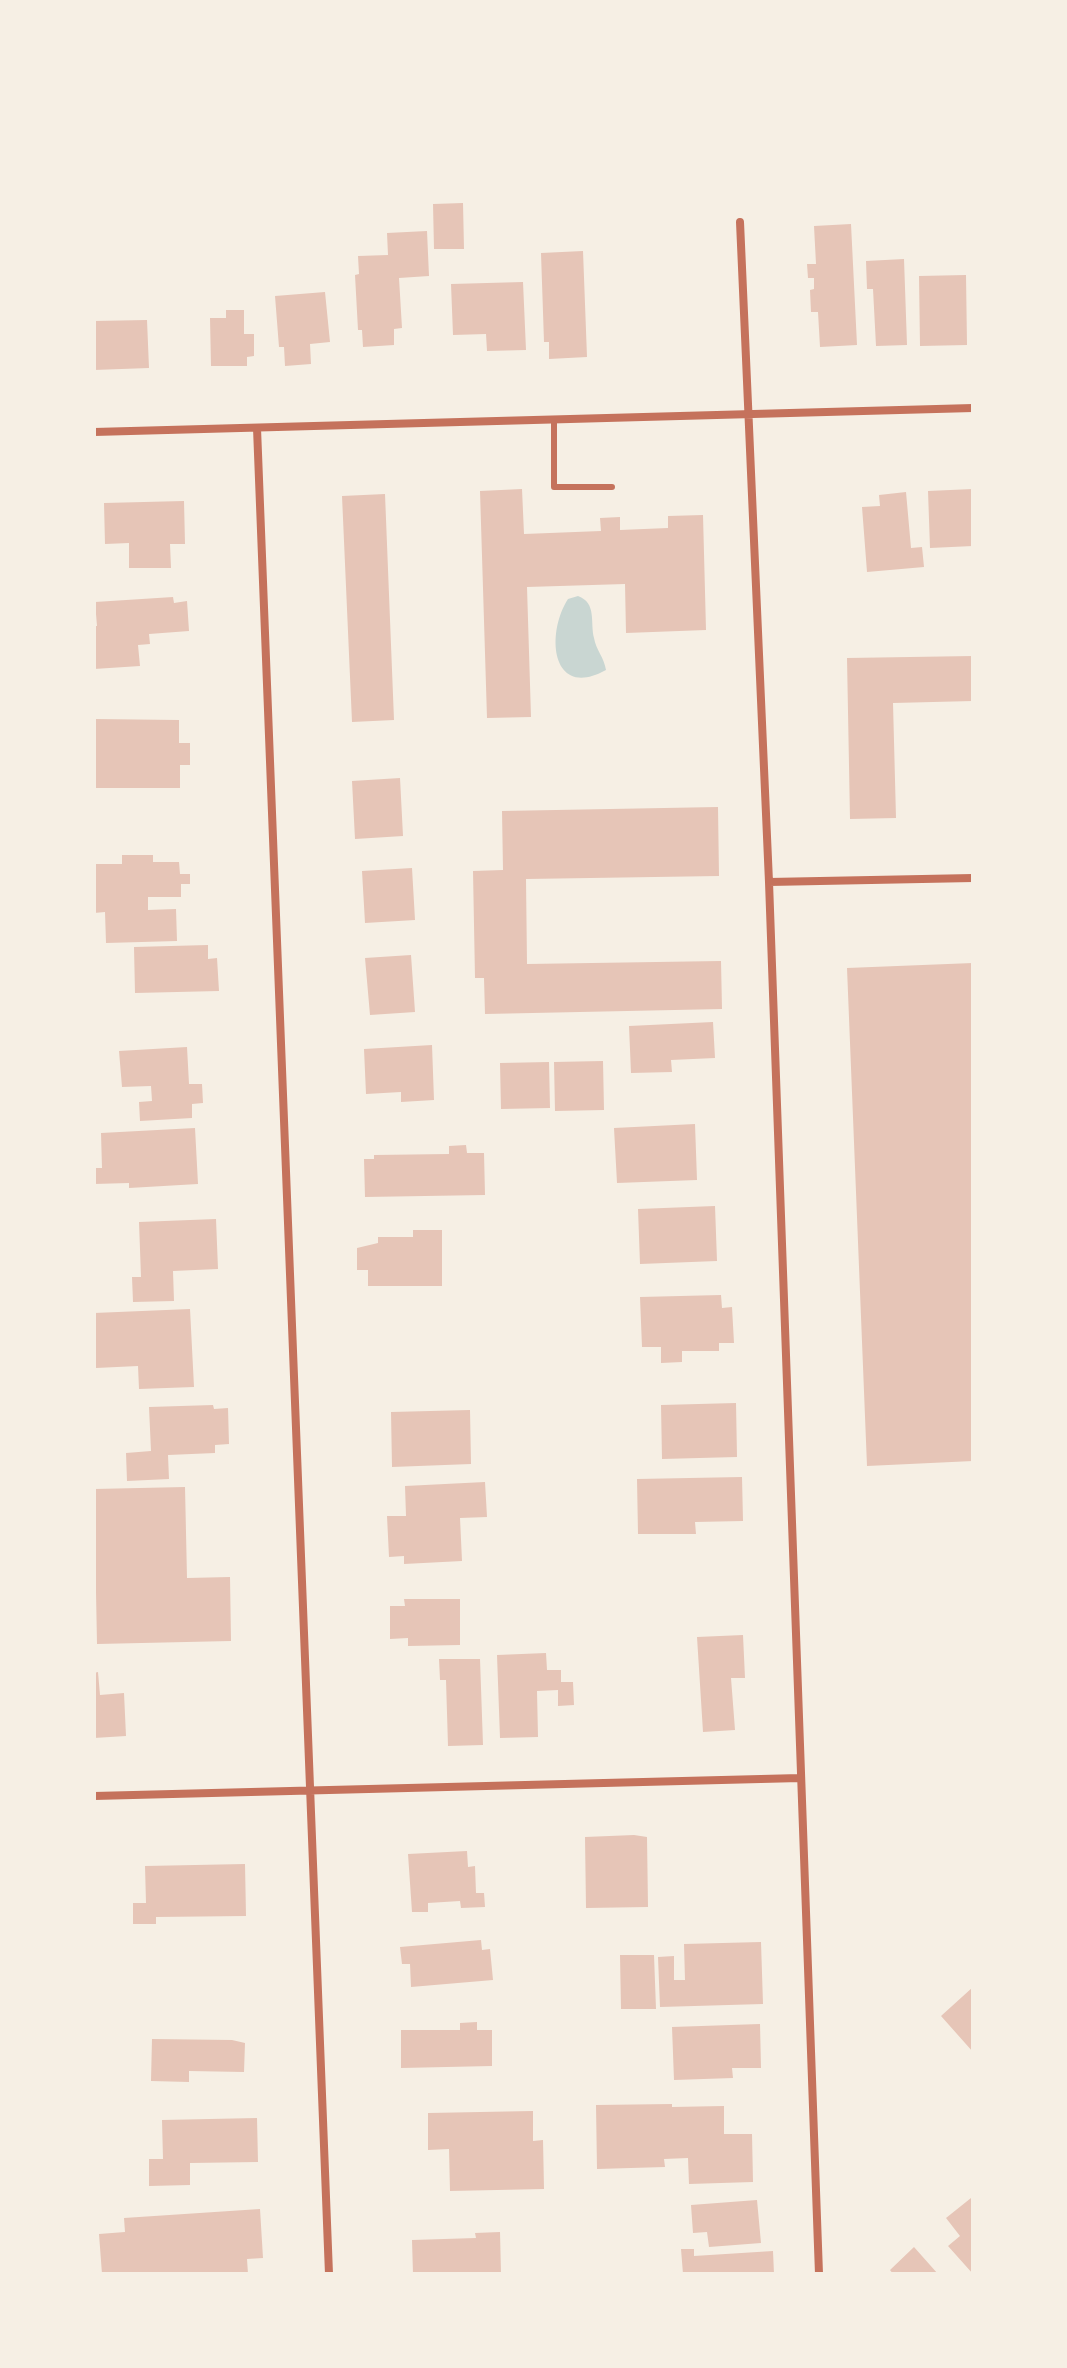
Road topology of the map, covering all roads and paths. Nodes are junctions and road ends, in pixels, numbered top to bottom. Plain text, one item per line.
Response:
1 (740, 222) dead end
2 (973, 408) edge
3 (748, 416) junction
4 (554, 420) junction
5 (257, 428) junction
6 (94, 432) edge
7 (612, 487) dead end
8 (973, 878) edge
9 (769, 882) junction
10 (800, 1778) junction
11 (309, 1790) junction
12 (94, 1796) edge
13 (329, 2274) edge
14 (819, 2274) edge

1 - 3 street
2 - 3 street
3 - 4 street
3 - 9 street
4 - 5 street
4 - 7 lane
5 - 6 street
5 - 11 street
8 - 9 street
9 - 10 street
10 - 11 street
10 - 14 street
11 - 12 street
11 - 13 street

